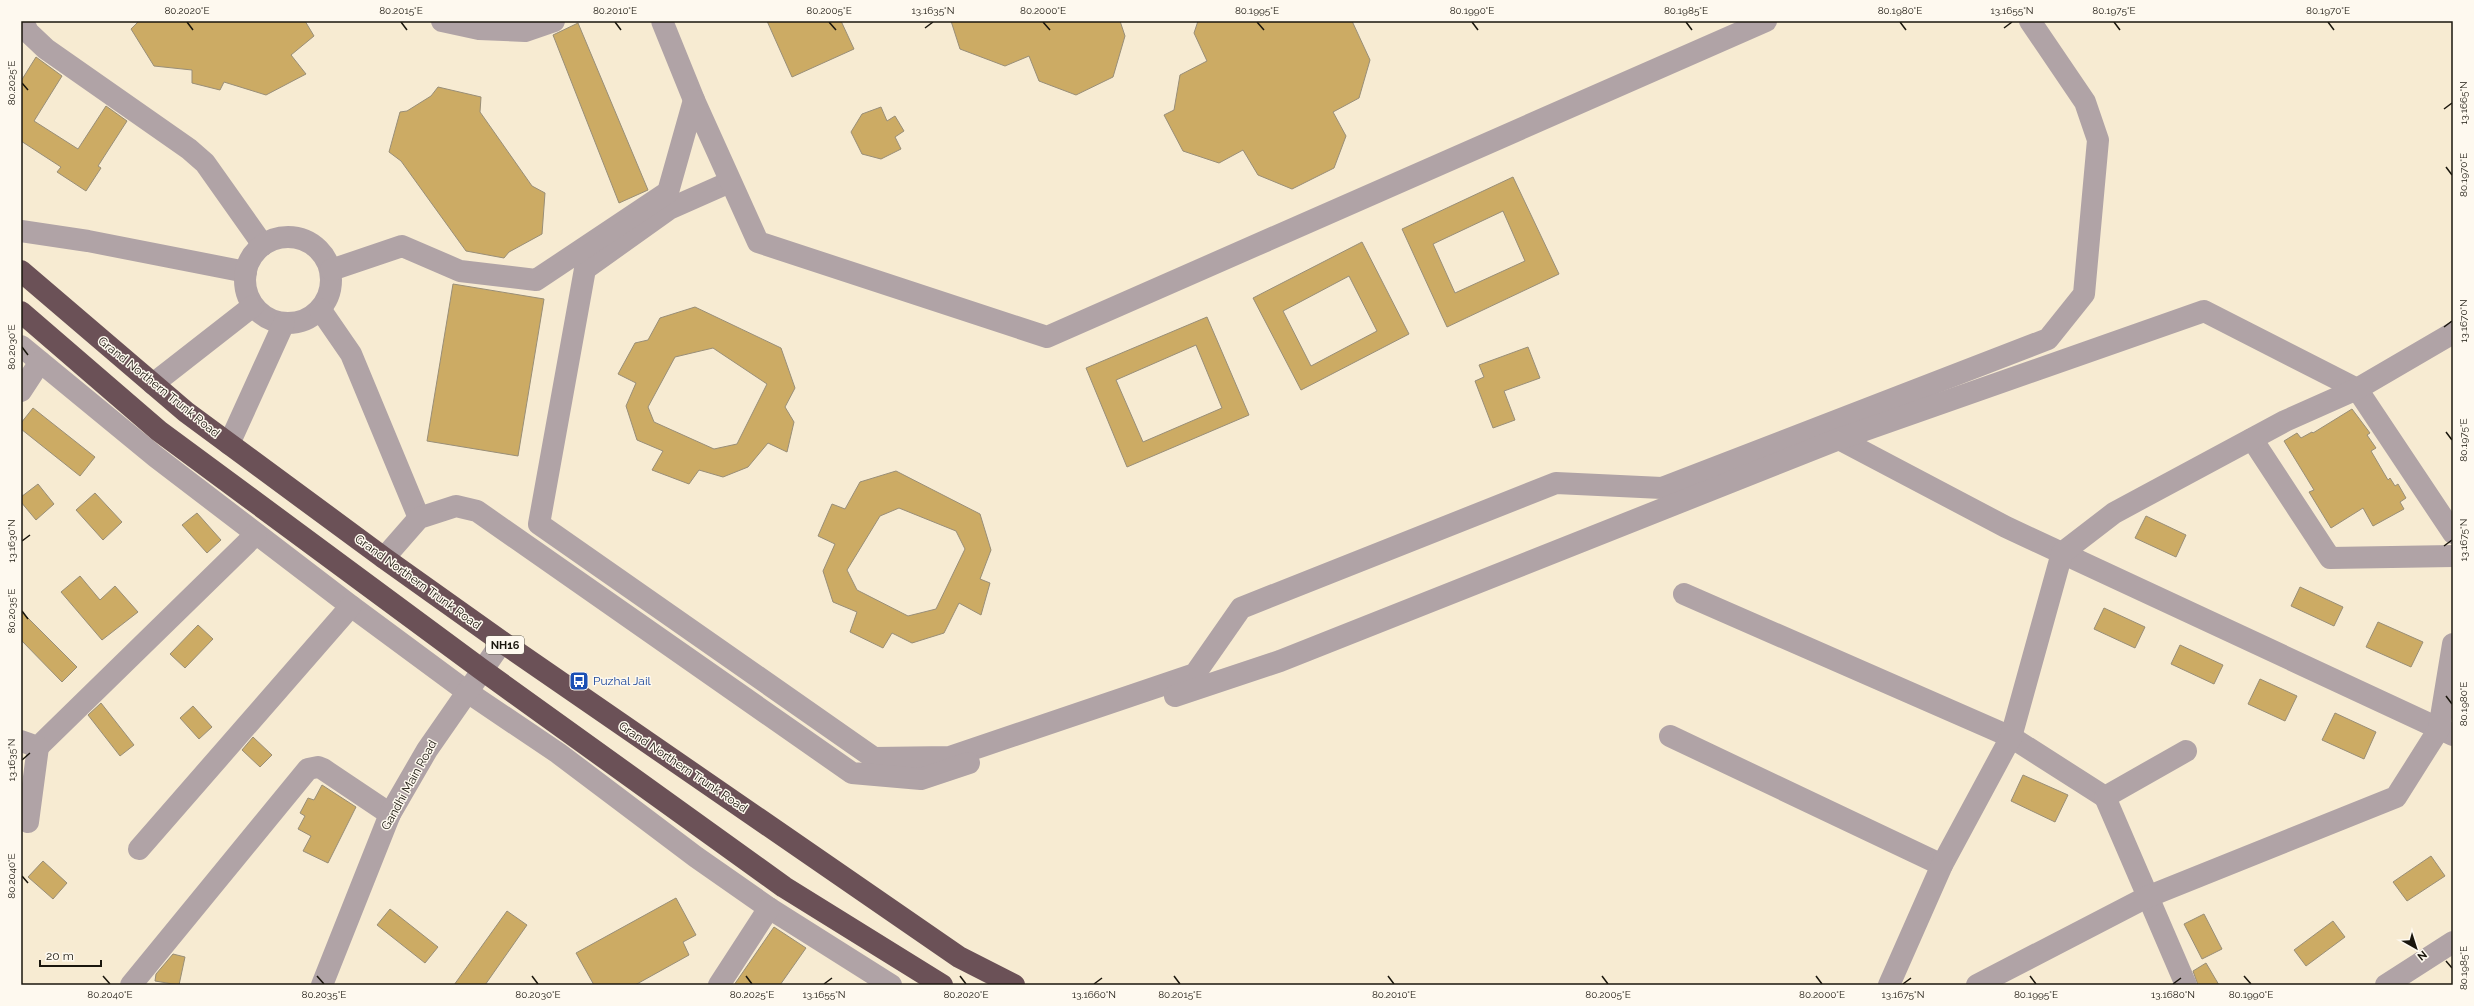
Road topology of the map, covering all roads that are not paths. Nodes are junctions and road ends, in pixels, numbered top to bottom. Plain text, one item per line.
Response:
1 (23, 21) edge
2 (442, 21) edge
3 (554, 21) edge
4 (662, 21) edge
5 (1766, 21) edge
6 (2030, 21) edge
7 (694, 100) junction
8 (730, 182) junction
9 (21, 231) edge
10 (263, 245) junction
11 (331, 270) junction
12 (21, 271) edge
13 (246, 272) junction
14 (253, 306) junction
15 (320, 309) junction
16 (21, 312) edge
17 (284, 323) junction
18 (2453, 333) edge
19 (21, 346) edge
20 (40, 362) junction
21 (152, 384) junction
22 (2357, 389) junction
23 (21, 391) edge
24 (1839, 439) junction
25 (2252, 439) junction
26 (229, 444) junction
27 (419, 518) junction
28 (2453, 533) edge
29 (256, 534) junction
30 (2062, 552) junction
31 (2453, 556) edge
32 (384, 558) junction
33 (1684, 594) dead end
34 (351, 606) junction
35 (502, 642) junction
36 (2453, 644) edge
37 (481, 669) junction
38 (466, 691) junction
39 (2446, 732) edge
40 (1670, 736) dead end
41 (2011, 737) junction
42 (29, 744) edge
43 (2186, 751) dead end
44 (2105, 797) junction
45 (390, 814) junction
46 (28, 822) dead end
47 (139, 849) dead end
48 (1942, 865) junction
49 (2147, 897) junction
50 (769, 908) junction
51 (2453, 942) edge
52 (131, 985) edge
53 (322, 985) edge
54 (719, 985) edge
55 (891, 985) edge
56 (942, 985) edge
57 (1014, 985) edge
58 (1889, 985) edge
59 (1978, 985) edge
60 (2186, 985) edge
61 (2386, 985) edge

1 - 10 street
2 - 3 street
4 - 7 street
5 - 8 street
6 - 8 street
7 - 8 street
7 - 11 street
9 - 13 street
10 - 11 street
10 - 13 street
11 - 15 street
12 - 21 highway, Grand Northern Trunk Road / NH16
13 - 14 street
14 - 17 street
14 - 21 street
15 - 17 street
15 - 27 street
16 - 37 highway, NH16
17 - 26 street
18 - 22 street
19 - 20 street
20 - 23 street
20 - 29 street
21 - 26 highway, Grand Northern Trunk Road / NH16
22 - 24 street
22 - 25 street
22 - 28 street
24 - 27 street
24 - 30 street
25 - 30 street
25 - 31 street
26 - 32 highway, Grand Northern Trunk Road / NH16
27 - 32 street
29 - 34 street
29 - 42 street
30 - 39 street
30 - 41 street
32 - 35 highway, Grand Northern Trunk Road / NH16
33 - 41 street
34 - 38 street
34 - 47 street
35 - 37 street, Gandhi Main Road
35 - 57 highway, Grand Northern Trunk Road / NH16
36 - 39 street
37 - 38 street, Gandhi Main Road
37 - 56 highway, NH16
38 - 45 street, Gandhi Main Road
38 - 50 street
39 - 49 street
40 - 48 street
41 - 44 street
41 - 48 street
42 - 46 street
43 - 44 street
44 - 49 street
45 - 52 street
45 - 53 street, Gandhi Main Road
48 - 58 street
49 - 59 street
49 - 60 street
50 - 54 street
50 - 55 street
51 - 61 street

